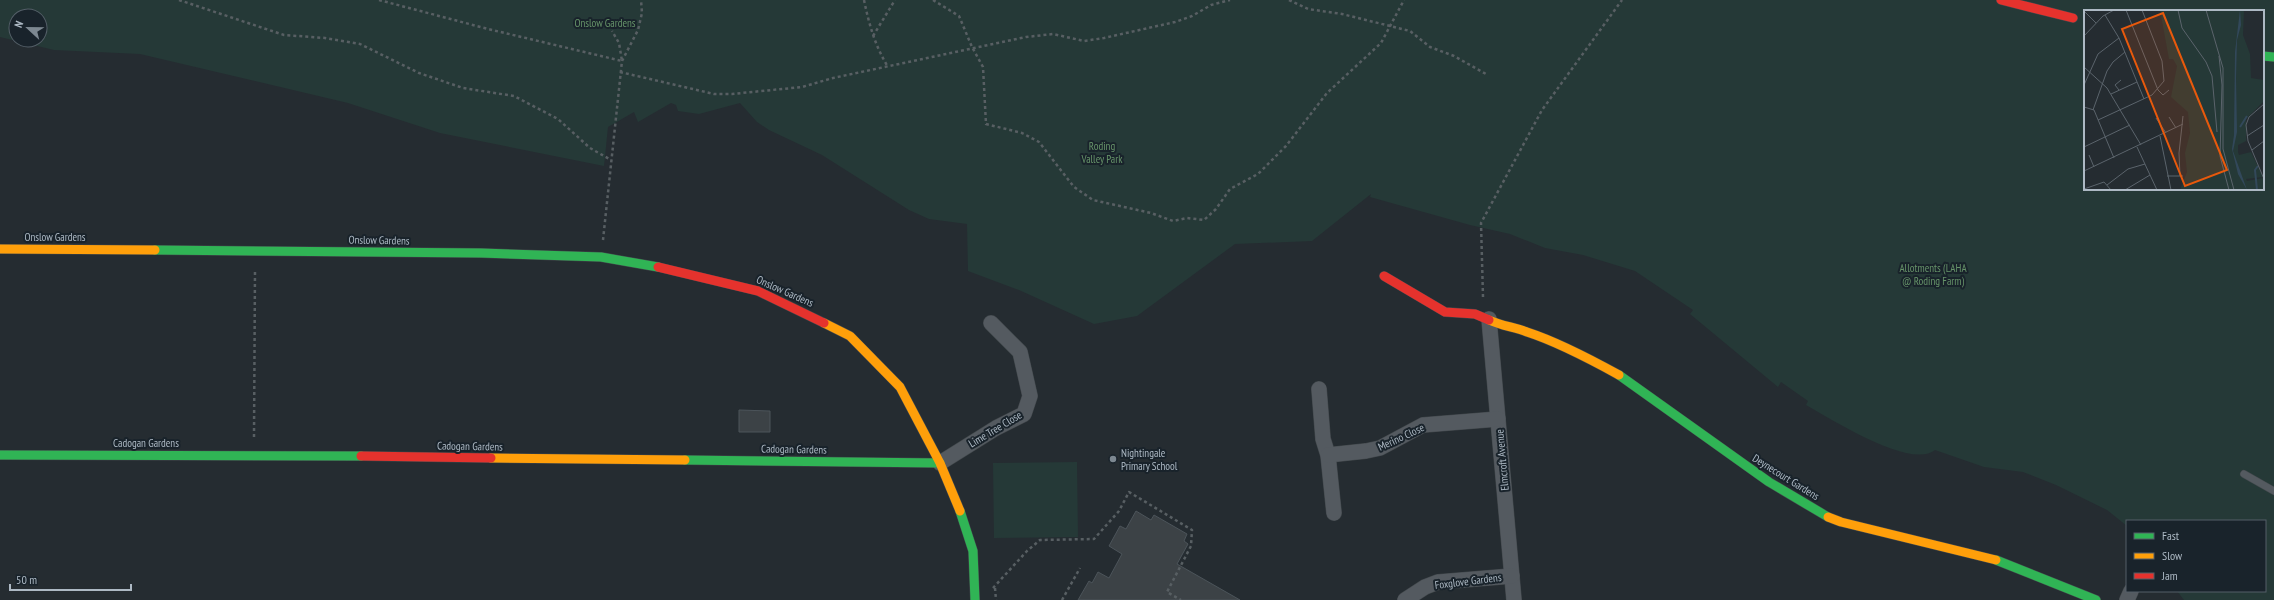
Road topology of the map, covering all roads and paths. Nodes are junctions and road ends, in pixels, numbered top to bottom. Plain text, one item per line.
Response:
1 (179, 0) edge
2 (379, 0) edge
3 (641, 0) edge
4 (864, 0) edge
5 (895, 0) edge
6 (933, 0) edge
7 (1230, 0) edge
8 (1289, 0) edge
9 (1404, 0) edge
10 (1622, 0) edge
11 (2001, 0) edge
12 (2018, 0) edge
13 (2073, 18) junction
14 (2084, 22) edge
15 (1392, 27) junction
16 (612, 31) dead end
17 (873, 36) junction
18 (972, 47) junction
19 (2264, 56) edge
20 (2274, 58) edge
21 (622, 61) junction
22 (888, 67) junction
23 (620, 72) junction
24 (1486, 74) dead end
25 (611, 160) junction
26 (0, 249) edge
27 (255, 250) junction
28 (601, 257) junction
29 (1384, 276) dead end
30 (1489, 319) junction
31 (991, 323) dead end
32 (1320, 389) dead end
33 (1498, 419) junction
34 (0, 455) edge
35 (254, 455) junction
36 (1328, 455) junction
37 (940, 463) junction
38 (2244, 474) dead end
39 (2274, 491) edge
40 (1334, 513) dead end
41 (1080, 568) dead end
42 (1512, 576) junction
43 (995, 588) junction
44 (975, 589) junction
45 (975, 600) edge
46 (996, 600) edge
47 (1062, 600) edge
48 (1181, 600) edge
49 (1405, 600) edge
50 (1514, 600) edge
51 (2096, 600) edge

1 - 25 path
2 - 21 path
3 - 21 path
4 - 17 path
5 - 17 path
6 - 18 path
7 - 18 path
8 - 15 path
9 - 15 path
10 - 30 path
11 - 13 main road
12 - 13 main road
13 - 14 main road
15 - 18 path
15 - 24 path
16 - 21 path
17 - 22 path
18 - 22 path
19 - 20 main road
21 - 23 path
22 - 23 path
23 - 25 path
25 - 28 path
26 - 27 main road, Onslow Gardens
27 - 28 main road, Onslow Gardens
27 - 35 path
28 - 37 main road, Onslow Gardens
29 - 30 main road, Deynecourt Gardens
30 - 33 street, Elmcroft Avenue
30 - 51 main road, Deynecourt Gardens
31 - 37 street, Lime Tree Close
32 - 36 street
33 - 36 street, Merino Close
33 - 42 street, Elmcroft Avenue
34 - 35 main road, Cadogan Gardens
35 - 37 main road, Cadogan Gardens
36 - 40 street
37 - 44 main road, Onslow Gardens
38 - 39 lane
41 - 47 path
42 - 49 street, Foxglove Gardens
42 - 50 street, Elmcroft Avenue
43 - 44 path
43 - 46 path
43 - 48 path
44 - 45 main road, Onslow Gardens

